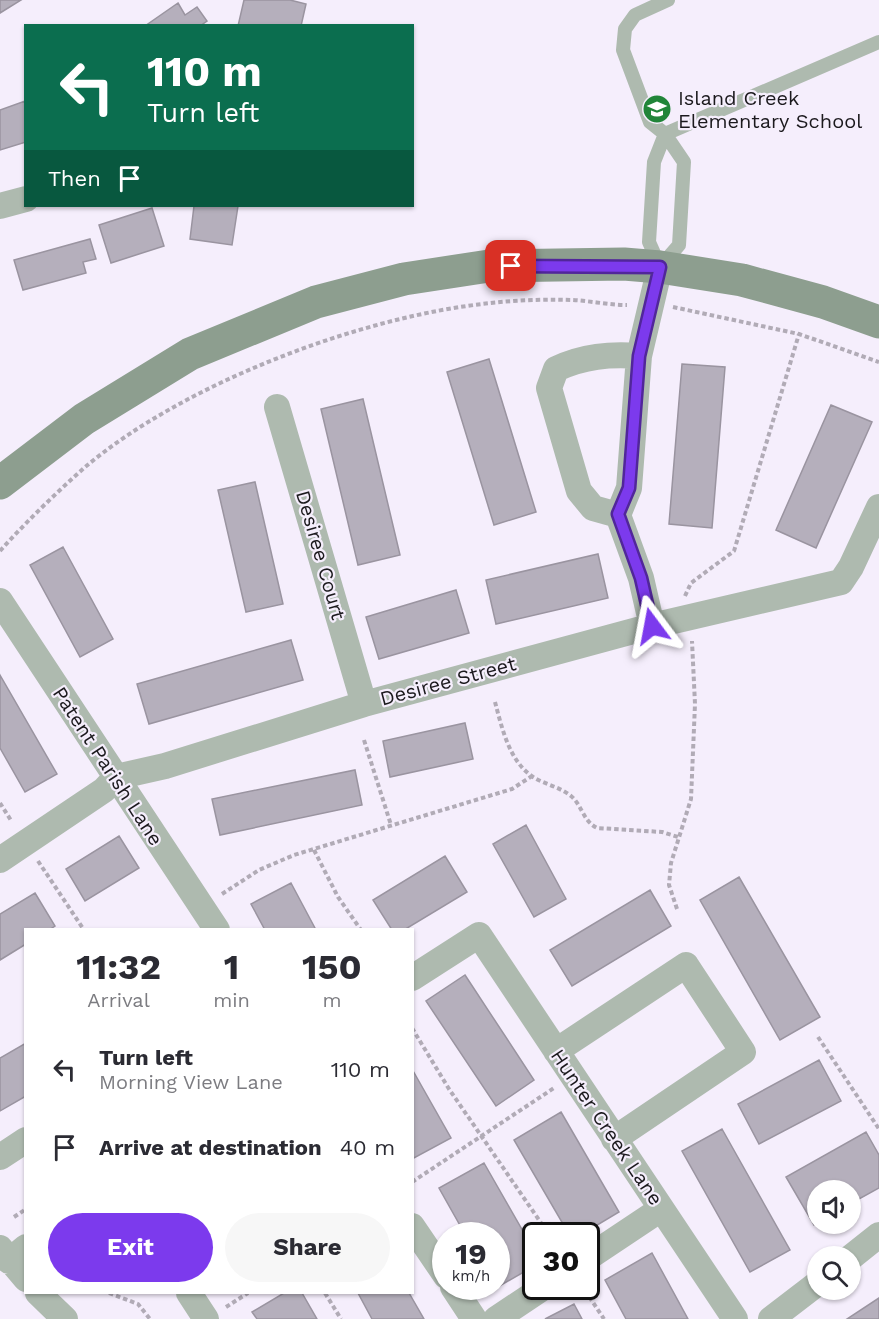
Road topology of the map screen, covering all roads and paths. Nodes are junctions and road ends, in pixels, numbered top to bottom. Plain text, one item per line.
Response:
1 (668, 0) edge
2 (879, 42) edge
3 (665, 134) junction
4 (24, 200) edge
5 (0, 206) edge
6 (660, 267) junction
7 (653, 306) junction
8 (879, 322) edge
9 (800, 334) junction
10 (639, 356) junction
11 (879, 362) edge
12 (277, 407) dead end
13 (27, 464) junction
14 (0, 483) edge
15 (0, 497) edge
16 (879, 507) edge
17 (618, 514) junction
18 (0, 550) edge
19 (685, 600) dead end
20 (0, 601) edge
21 (652, 626) junction
22 (692, 634) dead end
23 (495, 702) dead end
24 (364, 704) junction
25 (364, 740) dead end
26 (532, 776) junction
27 (116, 777) junction
28 (0, 803) edge
29 (12, 822) dead end
30 (391, 825) junction
31 (678, 837) junction
32 (314, 850) junction
33 (0, 860) edge
34 (40, 864) dead end
35 (216, 897) dead end
36 (677, 909) dead end
37 (83, 928) edge
38 (216, 928) edge
39 (361, 928) edge
40 (414, 977) edge
41 (414, 1031) edge
42 (818, 1037) dead end
43 (556, 1051) junction
44 (572, 1076) junction
45 (879, 1129) edge
46 (483, 1137) junction
47 (614, 1139) junction
48 (24, 1141) edge
49 (0, 1157) edge
50 (414, 1181) edge
51 (661, 1209) junction
52 (24, 1210) edge
53 (14, 1217) dead end
54 (541, 1222) edge
55 (414, 1229) edge
56 (879, 1235) edge
57 (861, 1249) edge
58 (600, 1250) edge
59 (432, 1255) edge
60 (807, 1291) edge
61 (39, 1294) edge
62 (112, 1294) edge
63 (190, 1294) edge
64 (246, 1294) edge
65 (326, 1294) edge
66 (462, 1300) edge
67 (524, 1300) edge
68 (591, 1300) edge
69 (214, 1314) edge
70 (65, 1319) edge
71 (150, 1319) edge
72 (341, 1319) edge
73 (474, 1319) edge
74 (496, 1319) edge
75 (604, 1319) edge
76 (735, 1319) edge
77 (771, 1319) edge

1 - 3 lane
2 - 3 lane
3 - 6 lane
3 - 6 lane
4 - 5 street
6 - 7 street
6 - 8 street
6 - 13 street
7 - 9 path
7 - 10 street
7 - 18 path
9 - 11 path
9 - 19 path
10 - 17 street
10 - 17 street
12 - 24 street, Desiree Court
13 - 14 street
13 - 15 street
16 - 21 street, Desiree Street
17 - 21 street
20 - 27 street, Patent Parish Lane
21 - 24 street, Desiree Street
22 - 31 path
23 - 26 path
24 - 27 street, Desiree Street
25 - 30 path
26 - 30 path
26 - 31 path
27 - 33 street, Desiree Street
27 - 38 street, Patent Parish Lane
28 - 29 path
30 - 32 path
31 - 36 path
32 - 35 path
32 - 39 path
34 - 37 path
40 - 43 street, Hunter Creek Lane
41 - 46 path
42 - 45 path
43 - 44 street, Hunter Creek Lane
43 - 47 street
44 - 46 path
44 - 47 street, Hunter Creek Lane
46 - 50 path
46 - 54 path
47 - 51 street, Hunter Creek Lane
48 - 49 street
51 - 58 street
51 - 76 street, Hunter Creek Lane
52 - 53 path
55 - 59 street
56 - 57 street
60 - 77 street
61 - 70 street
62 - 71 path
63 - 69 street
64 - 69 path
65 - 72 path
66 - 73 street
67 - 74 street
68 - 75 path

